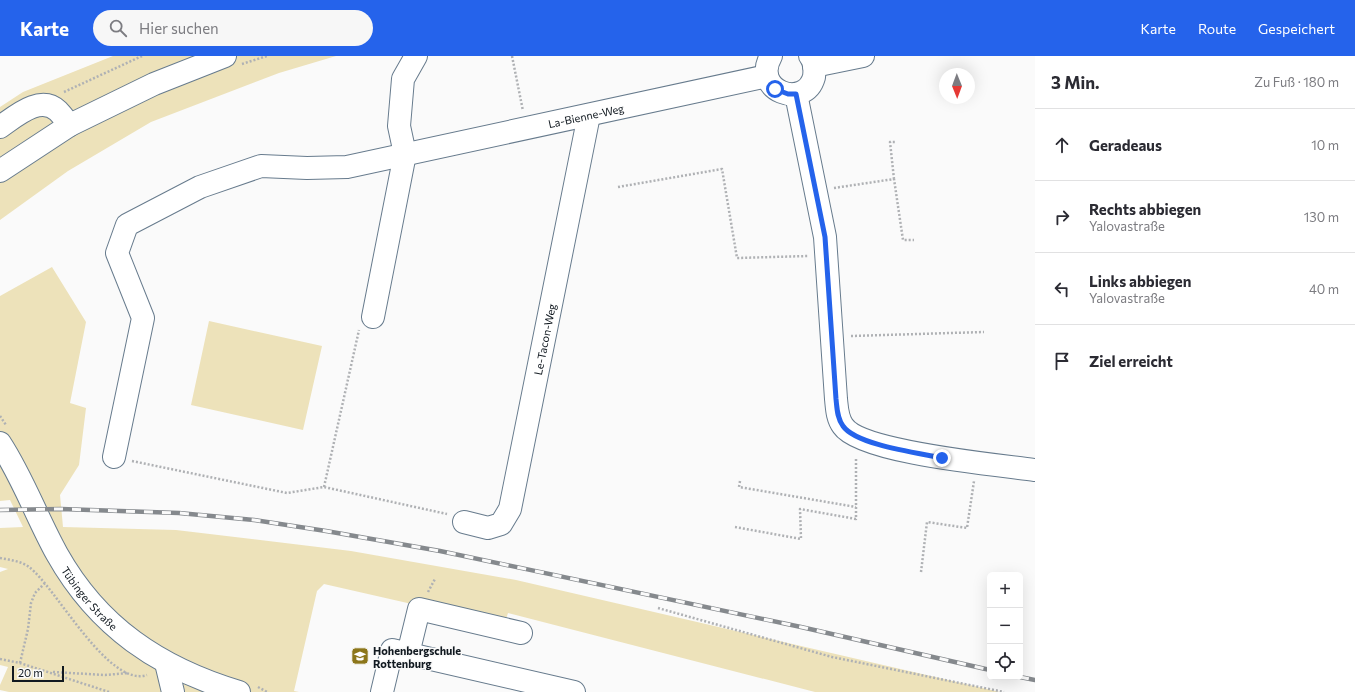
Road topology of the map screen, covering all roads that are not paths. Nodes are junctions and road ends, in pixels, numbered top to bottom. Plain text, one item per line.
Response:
1 (225, 56) edge
2 (416, 56) edge
3 (864, 56) edge
4 (812, 61) edge
5 (769, 66) edge
6 (796, 94) junction
7 (589, 115) junction
8 (70, 125) junction
9 (0, 127) edge
10 (404, 154) junction
11 (0, 171) edge
12 (373, 317) road end
13 (4, 436) edge
14 (114, 457) road end
15 (1035, 470) edge
16 (456, 518) road end
17 (522, 633) dead end
18 (408, 654) junction
19 (166, 663) junction
20 (247, 689) edge
21 (173, 692) edge
22 (382, 692) edge
23 (574, 692) edge

1 - 8 street
2 - 10 street
3 - 4 street
4 - 6 street
5 - 6 street
5 - 7 street, La-Bienne-Weg
6 - 15 street
7 - 10 street, La-Bienne-Weg
7 - 16 street, Le-Tacon-Weg
8 - 9 street
8 - 11 street
10 - 12 street
10 - 14 street, La-Bienne-Weg
13 - 19 street, Tübinger Straße
17 - 18 street
18 - 22 street
18 - 23 street
19 - 20 street, Tübinger Straße
19 - 21 street

